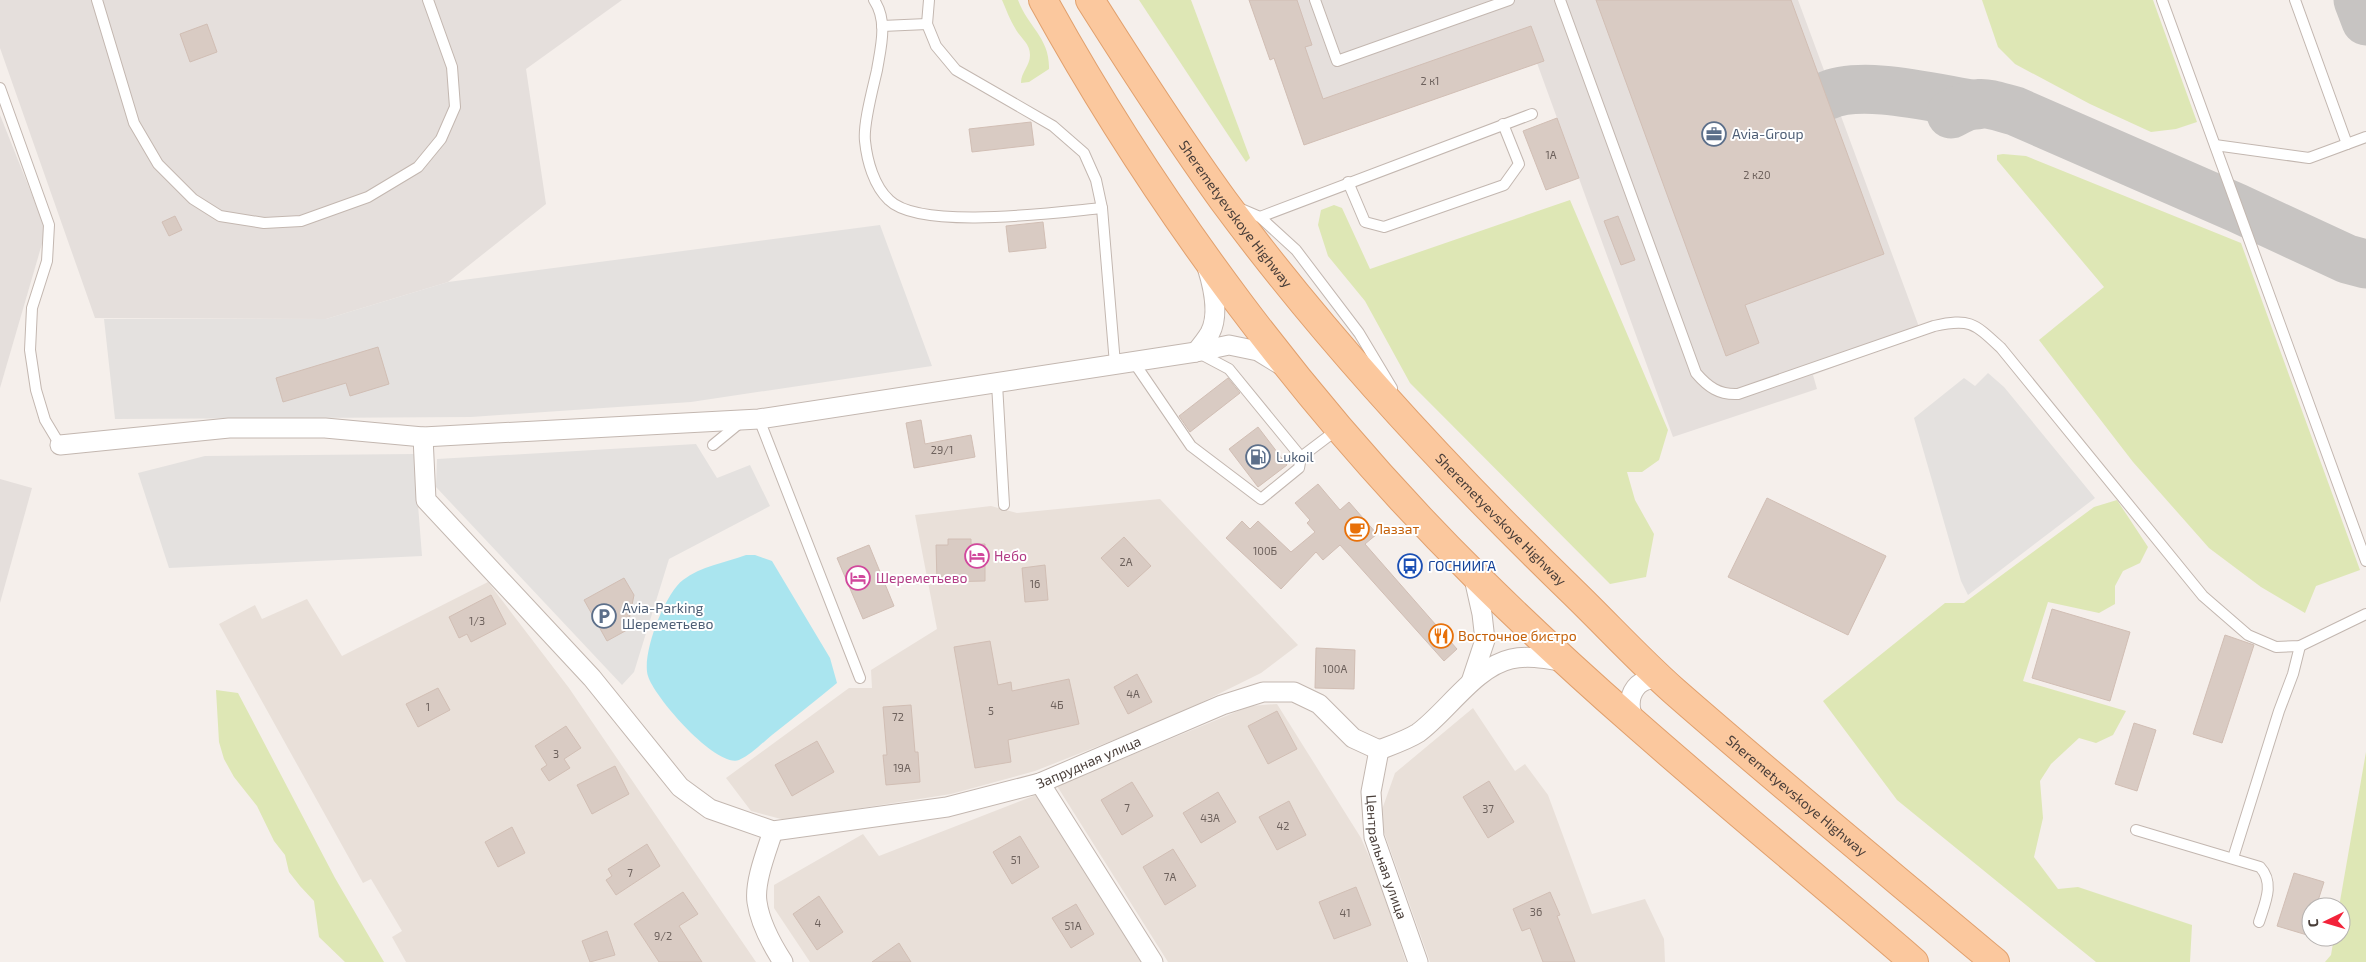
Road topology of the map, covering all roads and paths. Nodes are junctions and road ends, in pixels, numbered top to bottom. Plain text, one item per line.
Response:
1 (97, 0) edge
2 (428, 0) edge
3 (874, 0) edge
4 (929, 0) edge
5 (1043, 0) edge
6 (1090, 0) edge
7 (1316, 0) edge
8 (1509, 0) edge
9 (1560, 0) edge
10 (2162, 0) edge
11 (2295, 0) edge
12 (927, 24) junction
13 (882, 26) junction
14 (0, 88) edge
15 (1532, 114) dead end
16 (1503, 124) junction
17 (2366, 137) edge
18 (2347, 144) junction
19 (2215, 145) junction
20 (1348, 182) junction
21 (1225, 203) junction
22 (1102, 208) junction
23 (1260, 217) junction
24 (1204, 256) junction
25 (1196, 352) junction
26 (1124, 363) junction
27 (1293, 371) junction
28 (997, 384) junction
29 (751, 419) junction
30 (1338, 429) junction
31 (1420, 436) junction
32 (423, 437) junction
33 (60, 445) joint
34 (713, 445) dead end
35 (1301, 457) junction
36 (1004, 505) dead end
37 (2366, 561) edge
38 (1473, 574) junction
39 (2366, 614) edge
40 (2300, 646) junction
41 (1564, 662) junction
42 (860, 678) dead end
43 (1471, 682) junction
44 (1672, 689) junction
45 (1638, 724) junction
46 (1379, 750) junction
47 (1040, 783) junction
48 (2136, 830) dead end
49 (773, 831) junction
50 (2233, 858) junction
51 (2259, 922) dead end
52 (783, 962) edge
53 (1154, 962) edge
54 (1418, 962) edge
55 (1914, 962) edge
56 (1995, 962) edge

1 - 2 lane
3 - 13 lane
4 - 12 lane
5 - 24 main road
6 - 21 main road, Sheremetyevskoye Highway
7 - 8 lane
9 - 40 lane
10 - 19 lane
11 - 18 lane
12 - 13 lane
12 - 22 lane
13 - 22 lane
14 - 33 lane
15 - 16 lane
16 - 20 lane
16 - 20 lane
17 - 18 lane
18 - 19 lane
19 - 37 lane
20 - 23 lane
21 - 23 lane
21 - 31 main road, Sheremetyevskoye Highway
22 - 26 lane
23 - 31 lane
24 - 25 street
24 - 27 main road
25 - 26 street
25 - 27 street
25 - 35 lane
26 - 28 street
26 - 35 lane
27 - 30 main road
28 - 29 street
28 - 36 lane
29 - 32 street
29 - 34 lane
29 - 42 lane
30 - 35 lane
30 - 38 main road
31 - 44 main road, Sheremetyevskoye Highway
32 - 33 street
32 - 49 street
38 - 41 main road
38 - 43 street
39 - 40 lane
40 - 50 lane
41 - 43 street
41 - 45 main road
43 - 46 street
44 - 45 street
44 - 56 main road, Sheremetyevskoye Highway
45 - 55 main road
46 - 47 street, Запрудная улица
46 - 54 street, Центральная улица
47 - 49 street, Запрудная улица
47 - 53 street
48 - 50 lane
49 - 52 street
50 - 51 lane

